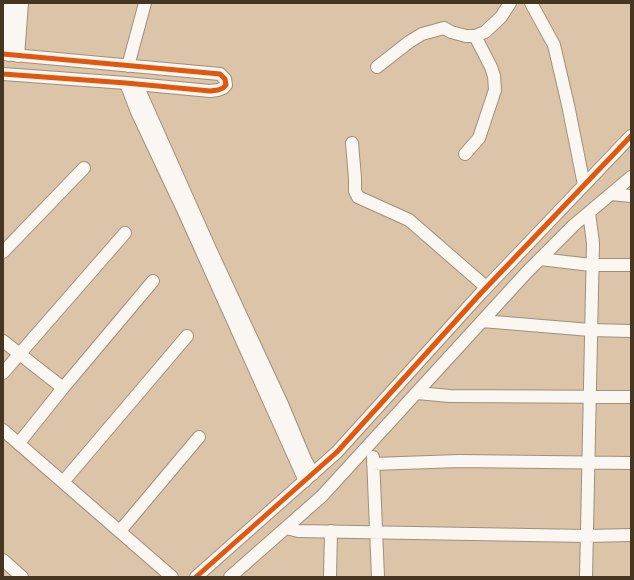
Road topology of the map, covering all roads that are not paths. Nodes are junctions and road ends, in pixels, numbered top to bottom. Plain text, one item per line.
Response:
1 (10, 3) edge
2 (22, 3) edge
3 (145, 3) edge
4 (510, 3) edge
5 (531, 3) edge
6 (475, 36) junction
7 (12, 55) edge
8 (131, 67) junction
9 (377, 67) dead end
10 (4, 74) edge
11 (24, 76) junction
12 (131, 84) junction
13 (631, 136) edge
14 (352, 143) dead end
15 (465, 154) dead end
16 (84, 168) dead end
17 (631, 177) edge
18 (584, 185) junction
19 (612, 194) junction
20 (631, 196) edge
21 (589, 213) junction
22 (125, 233) dead end
23 (3, 252) edge
24 (540, 259) junction
25 (591, 265) junction
26 (631, 265) edge
27 (153, 281) dead end
28 (486, 287) junction
29 (482, 321) junction
30 (590, 330) junction
31 (631, 331) edge
32 (187, 336) dead end
33 (3, 341) edge
34 (19, 354) junction
35 (3, 372) edge
36 (63, 388) junction
37 (417, 393) junction
38 (589, 397) junction
39 (631, 397) edge
40 (3, 430) edge
41 (199, 437) dead end
42 (372, 442) junction
43 (19, 443) junction
44 (631, 463) edge
45 (373, 464) junction
46 (588, 464) junction
47 (309, 478) junction
48 (63, 482) junction
49 (286, 528) junction
50 (331, 531) junction
51 (120, 532) junction
52 (375, 532) junction
53 (631, 535) edge
54 (587, 536) junction
55 (3, 560) edge
56 (22, 577) edge
57 (172, 577) edge
58 (196, 577) edge
59 (230, 577) edge
60 (330, 577) edge
61 (378, 577) edge
62 (586, 577) edge

1 - 7 street
2 - 7 street
3 - 8 street
4 - 6 street
5 - 18 street
6 - 9 street
6 - 15 street
7 - 8 street
7 - 10 street
7 - 11 street
8 - 12 street
8 - 12 street
10 - 11 street
11 - 12 street
12 - 47 street
13 - 18 street
14 - 28 street
16 - 23 street
17 - 19 street
18 - 28 street
19 - 20 street
19 - 21 street
21 - 24 street
21 - 25 street
22 - 34 street
24 - 25 street
24 - 29 street
25 - 26 street
25 - 30 street
27 - 36 street
28 - 47 street
29 - 30 street
29 - 37 street
30 - 31 street
30 - 38 street
32 - 48 street
33 - 34 street
34 - 35 street
34 - 36 street
36 - 43 street
37 - 38 street
37 - 42 street
38 - 39 street
38 - 46 street
40 - 43 street
41 - 51 street
42 - 45 street
42 - 49 street
43 - 48 street
44 - 46 street
45 - 46 street
45 - 52 street
46 - 54 street
47 - 58 street
48 - 51 street
49 - 50 street
49 - 59 street
50 - 52 street
50 - 60 street
51 - 57 street
52 - 54 street
52 - 61 street
53 - 54 street
54 - 62 street
55 - 56 street

